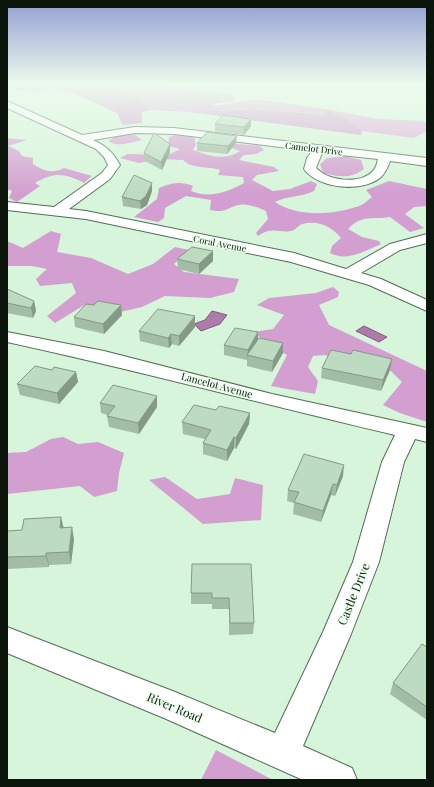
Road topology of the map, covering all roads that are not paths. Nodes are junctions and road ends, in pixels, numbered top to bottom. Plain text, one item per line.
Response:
1 (41, 120) edge
2 (81, 138) junction
3 (319, 149) junction
4 (385, 156) junction
5 (427, 162) edge
6 (7, 206) edge
7 (57, 211) junction
8 (427, 238) edge
9 (350, 273) junction
10 (427, 306) edge
11 (7, 337) edge
12 (418, 433) edge
13 (7, 640) edge
14 (283, 752) junction
15 (340, 780) edge

1 - 2 street
2 - 3 street, Camelot Drive
2 - 7 street
3 - 4 street, Camelot Drive
3 - 4 street
4 - 5 street, Camelot Drive
6 - 7 street, Coral Avenue
7 - 9 street, Coral Avenue
8 - 9 street
9 - 10 street, Coral Avenue
11 - 12 street, Lancelot Avenue
12 - 14 street, Castle Drive
13 - 14 street, River Road
14 - 15 street, River Road

